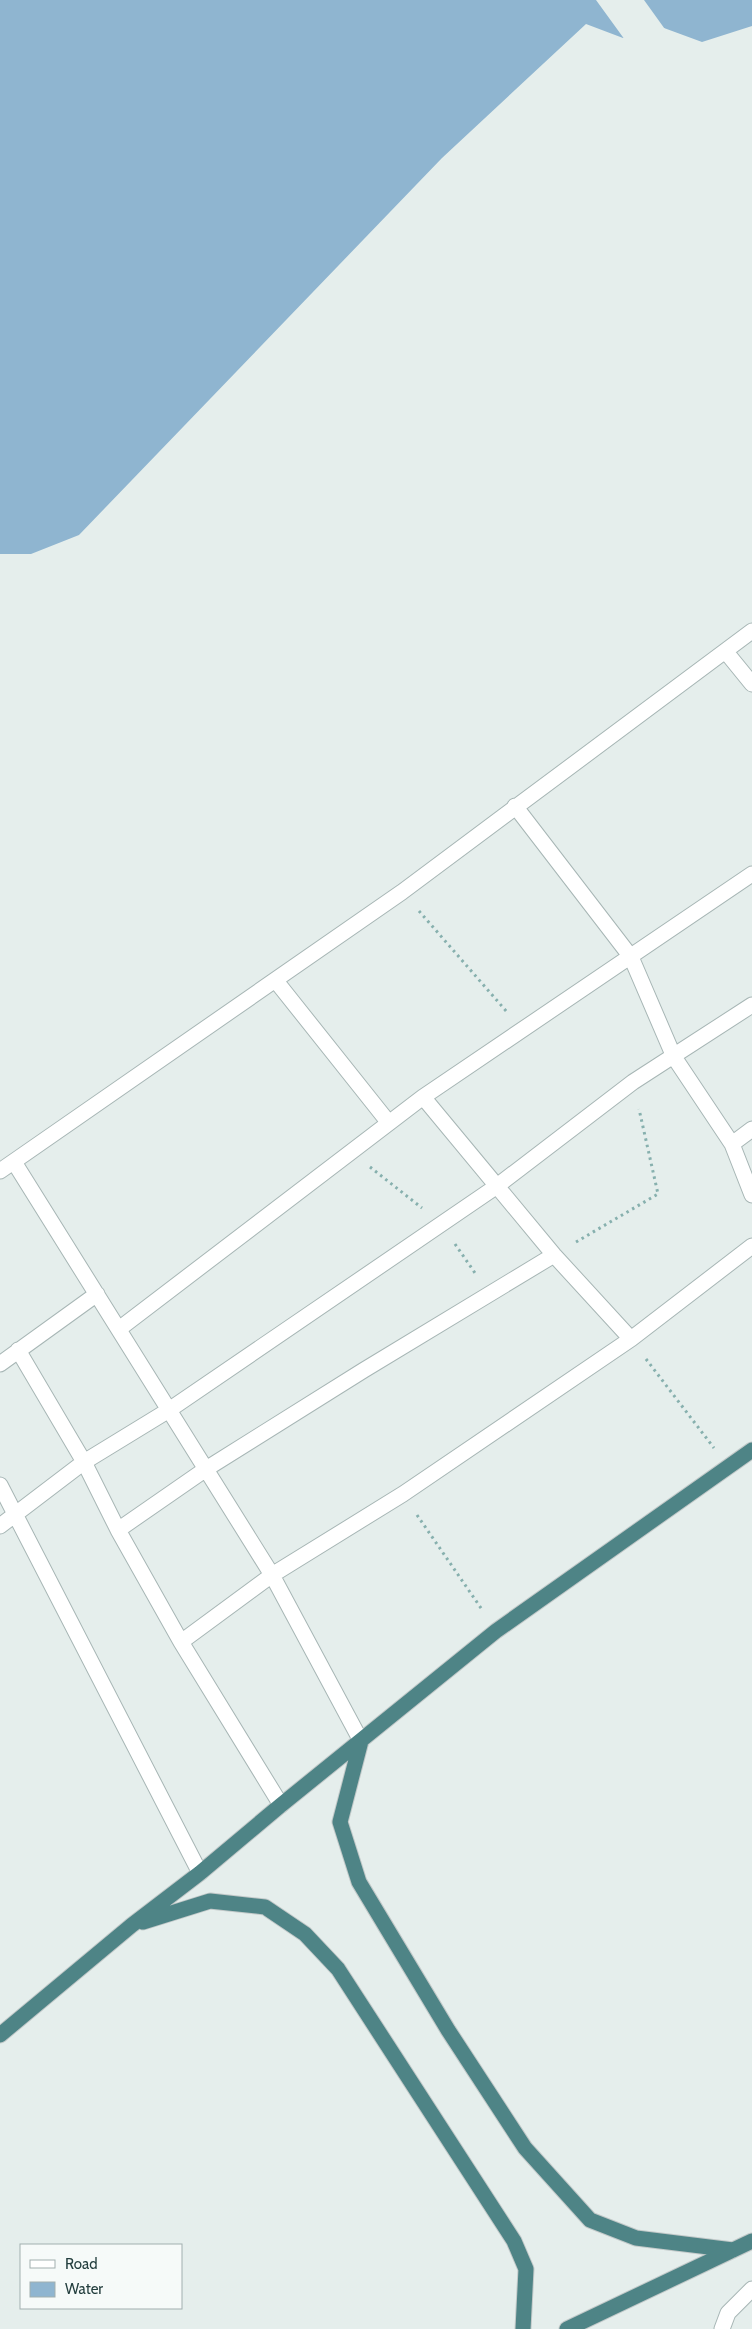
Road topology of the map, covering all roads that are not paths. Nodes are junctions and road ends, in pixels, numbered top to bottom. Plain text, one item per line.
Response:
1 (752, 630) edge
2 (726, 652) junction
3 (752, 684) edge
4 (515, 806) junction
5 (750, 880) edge
6 (631, 958) junction
7 (276, 981) junction
8 (752, 1005) edge
9 (674, 1056) junction
10 (423, 1097) junction
11 (389, 1123) junction
12 (752, 1129) edge
13 (732, 1144) junction
14 (14, 1162) junction
15 (0, 1171) edge
16 (497, 1186) junction
17 (752, 1195) edge
18 (752, 1246) edge
19 (554, 1255) junction
20 (97, 1294) junction
21 (119, 1329) junction
22 (631, 1339) junction
23 (18, 1350) junction
24 (0, 1364) edge
25 (169, 1410) junction
26 (752, 1450) edge
27 (84, 1462) junction
28 (206, 1469) junction
29 (0, 1485) edge
30 (16, 1515) junction
31 (0, 1526) edge
32 (118, 1530) junction
33 (272, 1575) junction
34 (181, 1642) junction
35 (361, 1741) junction
36 (281, 1805) junction
37 (200, 1873) junction
38 (132, 1925) junction
39 (0, 2035) edge
40 (752, 2241) edge
41 (733, 2250) junction
42 (752, 2289) edge
43 (524, 2329) edge
44 (567, 2329) edge
45 (722, 2329) edge

1 - 2 street
2 - 3 street
2 - 4 street
4 - 6 street
4 - 7 street
5 - 6 street
6 - 9 street
6 - 10 street
7 - 11 street
7 - 14 street
8 - 9 street
9 - 13 street
9 - 16 street
10 - 11 street
10 - 16 street
11 - 21 street
12 - 13 street
13 - 17 street
14 - 15 street
14 - 20 street
16 - 19 street
16 - 25 street
18 - 22 street
19 - 22 street
19 - 28 street
20 - 21 street
20 - 23 street
21 - 25 street
22 - 33 street
23 - 24 street
23 - 27 street
25 - 27 street
25 - 28 street
26 - 35 highway
27 - 30 street
27 - 32 street
28 - 32 street
28 - 33 street
29 - 30 street
30 - 31 street
30 - 37 street
32 - 34 street
33 - 34 street
33 - 35 street
34 - 36 street
35 - 36 highway
35 - 41 highway
36 - 37 highway
37 - 38 highway
38 - 39 highway
38 - 43 highway
40 - 41 highway
41 - 44 highway
42 - 45 street

